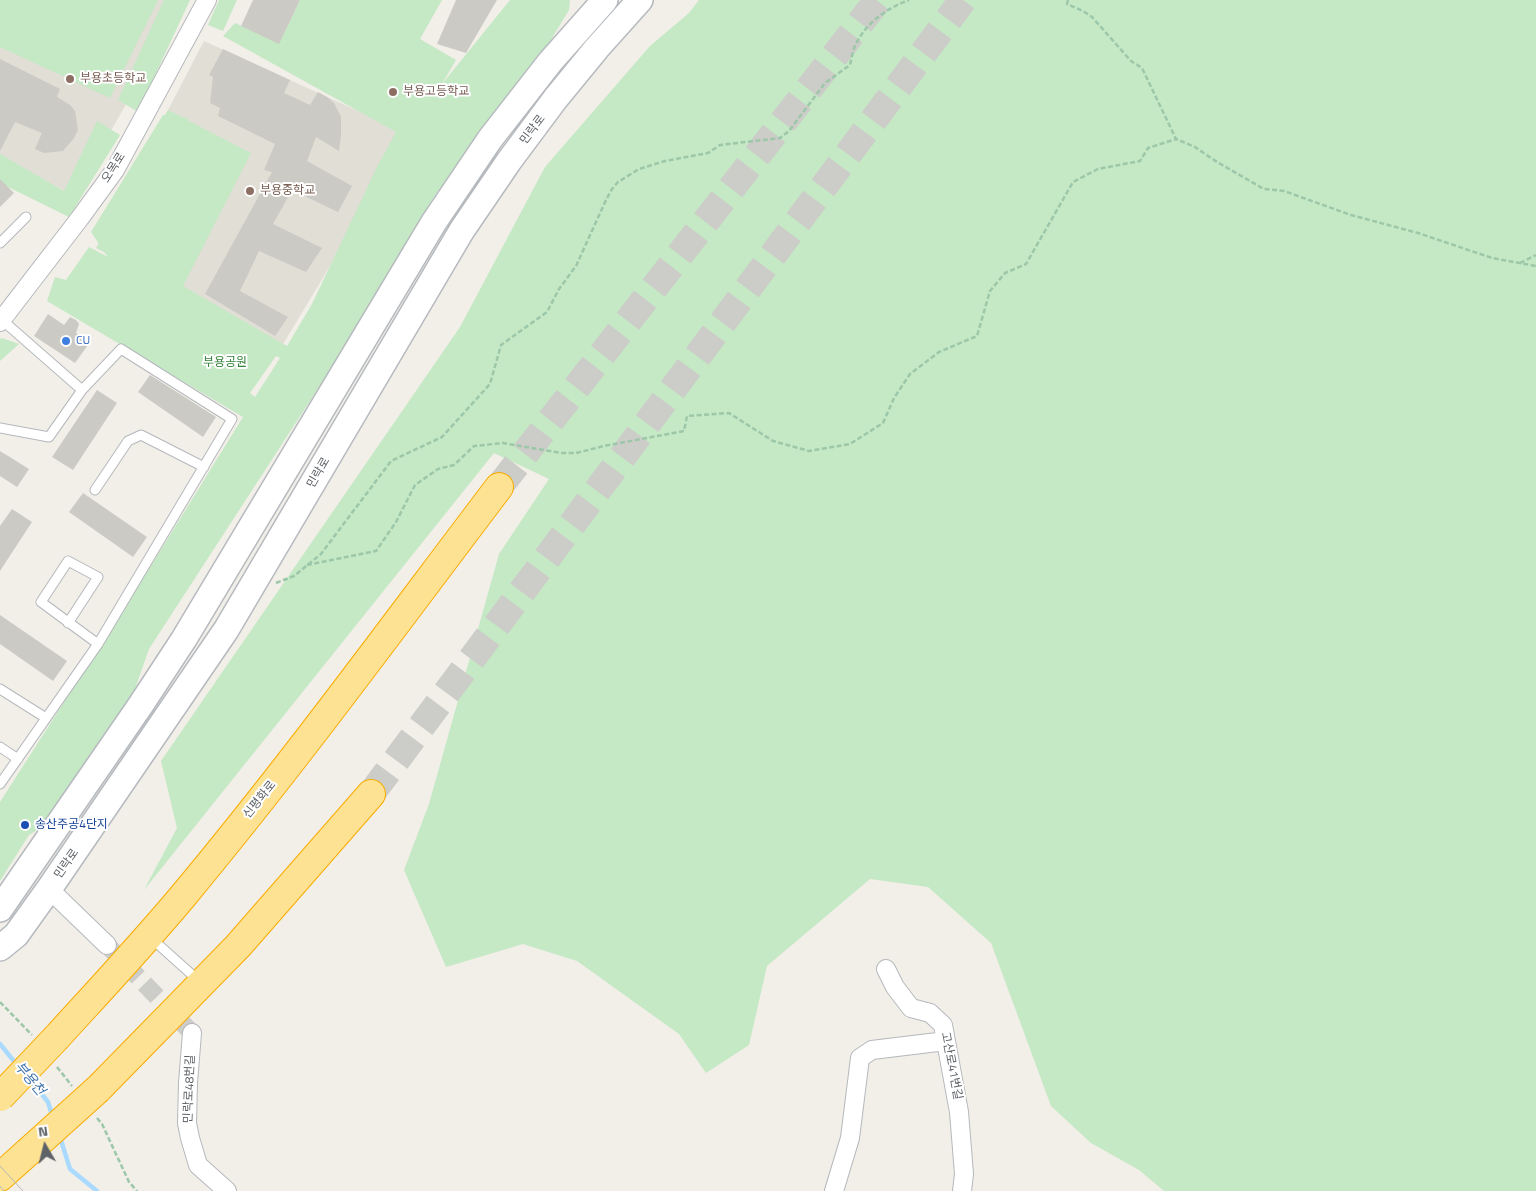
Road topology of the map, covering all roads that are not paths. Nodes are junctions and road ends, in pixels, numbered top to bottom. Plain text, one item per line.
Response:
1 (207, 0) edge
2 (578, 0) edge
3 (605, 0) edge
4 (640, 0) edge
5 (550, 62) junction
6 (26, 217) dead end
7 (0, 243) edge
8 (2, 314) edge
9 (82, 390) junction
10 (0, 428) edge
11 (204, 467) junction
12 (499, 486) tunnel mouth
13 (95, 490) dead end
14 (68, 623) junction
15 (98, 644) junction
16 (0, 689) edge
17 (46, 718) junction
18 (0, 747) edge
19 (18, 759) junction
20 (0, 784) edge
21 (371, 794) tunnel mouth
22 (49, 889) junction
23 (1, 907) edge
24 (149, 936) junction
25 (108, 945) tunnel mouth
26 (0, 948) edge
27 (886, 969) dead end
28 (202, 984) junction
29 (192, 1033) dead end
30 (946, 1041) junction
31 (0, 1097) edge
32 (0, 1177) edge
33 (227, 1191) edge
34 (834, 1191) edge
35 (962, 1191) edge

1 - 8 street, 오목로
2 - 5 main road
3 - 5 main road
4 - 22 main road, 민락로
5 - 23 main road
6 - 7 lane
8 - 9 lane
9 - 10 lane
9 - 11 lane
11 - 13 lane
11 - 15 lane
12 - 24 highway, 신평화로
14 - 14 lane
14 - 15 lane
15 - 17 lane
16 - 17 lane
17 - 19 lane
18 - 19 lane
19 - 20 lane
21 - 28 highway
22 - 25 street
22 - 26 main road, 민락로
24 - 28 lane
24 - 31 highway, 신평화로, bridge
27 - 30 street, 고산로41번길
28 - 32 highway, bridge
29 - 33 street, 민락로48번길
30 - 34 street
30 - 35 street, 고산로41번길

